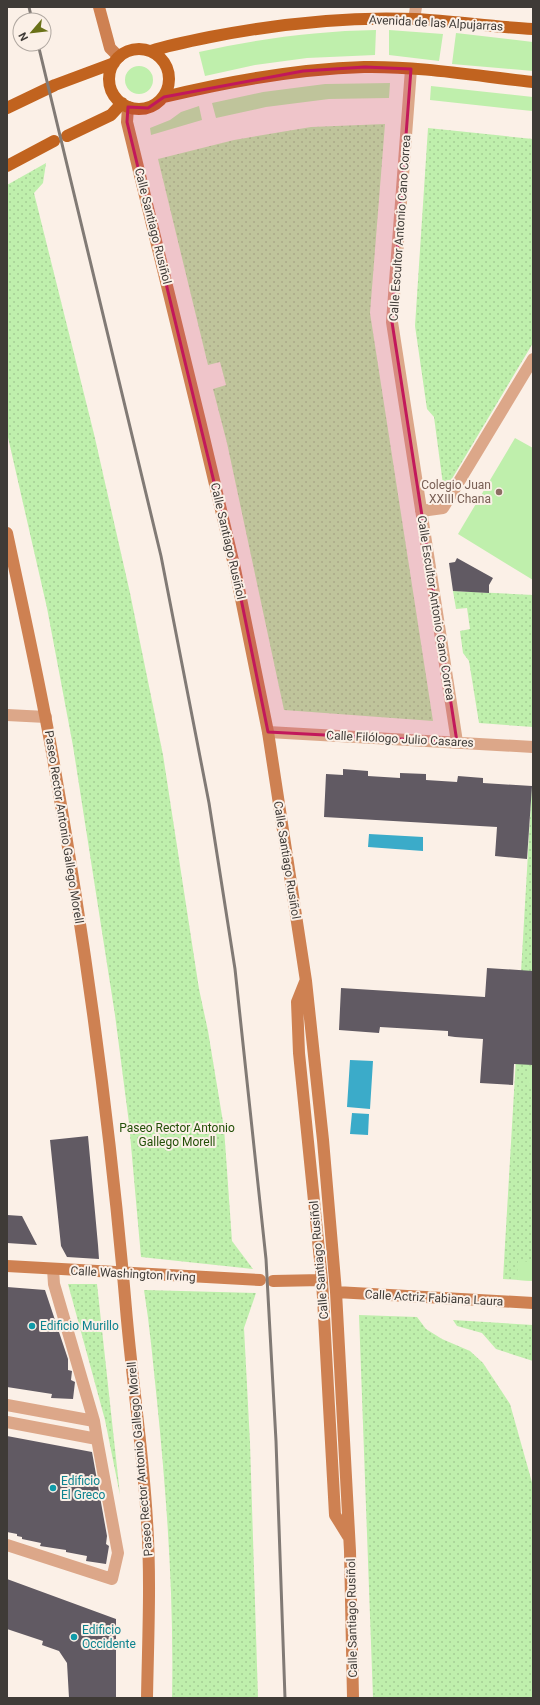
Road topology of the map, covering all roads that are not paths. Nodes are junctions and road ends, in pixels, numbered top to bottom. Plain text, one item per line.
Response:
1 (99, 7) edge
2 (416, 7) edge
3 (414, 19) junction
4 (533, 30) edge
5 (151, 51) junction
6 (116, 60) junction
7 (411, 69) junction
8 (533, 82) edge
9 (164, 97) junction
10 (125, 105) junction
11 (7, 108) edge
12 (68, 136) dead end
13 (54, 141) dead end
14 (7, 166) edge
15 (533, 359) edge
16 (421, 511) junction
17 (7, 533) edge
18 (7, 715) edge
19 (46, 717) junction
20 (268, 732) junction
21 (456, 742) junction
22 (533, 747) edge
23 (306, 981) junction
24 (7, 1266) edge
25 (53, 1269) junction
26 (123, 1274) junction
27 (260, 1280) dead end
28 (322, 1280) junction
29 (273, 1281) dead end
30 (336, 1292) junction
31 (533, 1304) edge
32 (7, 1404) edge
33 (94, 1421) junction
34 (7, 1422) edge
35 (97, 1439) junction
36 (349, 1538) junction
37 (7, 1545) edge
38 (147, 1698) edge
39 (353, 1698) edge

1 - 6 street
2 - 3 street
3 - 4 main road, Avenida de las Alpujarras
3 - 5 main road, Avenida de las Alpujarras
5 - 6 main road
5 - 9 main road
6 - 10 main road
6 - 11 main road
7 - 8 main road
7 - 9 main road
7 - 16 street, Calle Escultor Antonio Cano Correa
9 - 10 main road
10 - 12 main road
10 - 20 street, Calle Santiago Rusiñol
13 - 14 main road
15 - 16 street
16 - 21 street, Calle Escultor Antonio Cano Correa
17 - 19 street, Paseo Rector Antonio Gallego Morell
18 - 19 street
19 - 26 street, Paseo Rector Antonio Gallego Morell
20 - 21 street, Calle Filólogo Julio Casares
20 - 23 street, Calle Santiago Rusiñol
21 - 22 street, Calle Filólogo Julio Casares
23 - 28 street, Calle Santiago Rusiñol
23 - 30 street, Calle Santiago Rusiñol
24 - 25 street, Calle Washington Irving
25 - 26 street, Calle Washington Irving
25 - 33 street
26 - 27 street, Calle Washington Irving
26 - 38 street, Paseo Rector Antonio Gallego Morell
28 - 29 street
28 - 36 street, Calle Santiago Rusiñol
30 - 31 street, Calle Actriz Fabiana Laura
30 - 36 street, Calle Santiago Rusiñol
32 - 33 street
33 - 35 street
34 - 35 street
35 - 37 street
36 - 39 street, Calle Santiago Rusiñol

